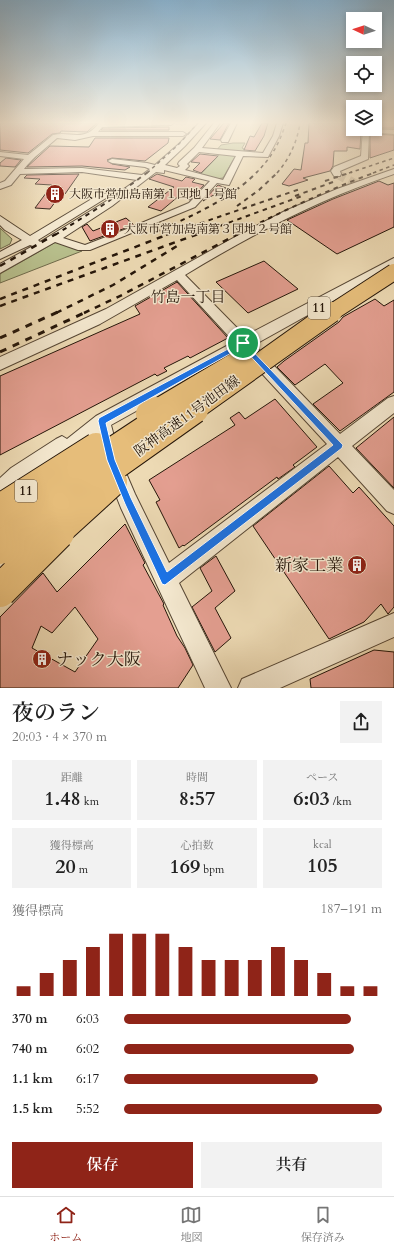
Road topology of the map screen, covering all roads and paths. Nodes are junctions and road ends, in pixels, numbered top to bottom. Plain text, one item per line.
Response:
1 (32, 155) edge
2 (115, 155) edge
3 (164, 155) edge
4 (170, 155) edge
5 (192, 155) edge
6 (241, 155) edge
7 (365, 155) edge
8 (2, 156) edge
9 (29, 157) junction
10 (112, 161) junction
11 (154, 167) junction
12 (394, 171) edge
13 (18, 172) junction
14 (102, 172) junction
15 (178, 172) junction
16 (337, 174) dead end
17 (133, 176) junction
18 (144, 178) junction
19 (215, 181) junction
20 (1, 188) edge
21 (0, 219) edge
22 (54, 238) junction
23 (31, 240) junction
24 (40, 246) junction
25 (0, 256) edge
26 (394, 261) edge
27 (0, 269) edge
28 (394, 272) edge
29 (374, 273) junction
30 (178, 274) junction
31 (394, 286) edge
32 (244, 350) junction
33 (0, 364) edge
34 (209, 401) junction
35 (394, 403) edge
36 (102, 421) junction
37 (339, 445) junction
38 (0, 491) edge
39 (394, 504) edge
40 (0, 507) edge
41 (0, 516) edge
42 (0, 525) edge
43 (0, 548) edge
44 (165, 580) junction
45 (0, 591) edge
46 (0, 596) edge
47 (394, 625) edge
48 (218, 688) edge
49 (251, 688) edge

1 - 9 street
2 - 10 street
3 - 11 street
4 - 11 street
5 - 15 street
6 - 19 street
7 - 16 street
8 - 9 street
9 - 13 street
10 - 11 street
10 - 14 street
11 - 15 street
11 - 17 street
11 - 18 street
12 - 30 street
13 - 14 street
13 - 20 street
14 - 17 street
15 - 19 street
17 - 18 street
17 - 23 street
18 - 22 street
19 - 22 street
21 - 23 street
22 - 24 street
23 - 24 street
23 - 25 street
24 - 27 street
26 - 29 street
26 - 32 highway, 阪神高速11号池田線 / 11
28 - 34 highway, 阪神高速11号池田線 / 11, bridge
29 - 31 street
29 - 32 street
30 - 32 street
30 - 33 street
32 - 36 street
32 - 37 street
32 - 40 highway, 11, bridge
32 - 42 highway, 阪神高速11号池田線 / 11, bridge
34 - 43 highway, 阪神高速11号池田線 / 11, bridge
34 - 45 highway, 11, bridge
35 - 37 street
36 - 38 street
36 - 41 street
36 - 44 street
36 - 46 street
37 - 39 street
37 - 44 street
44 - 48 street
47 - 49 street

